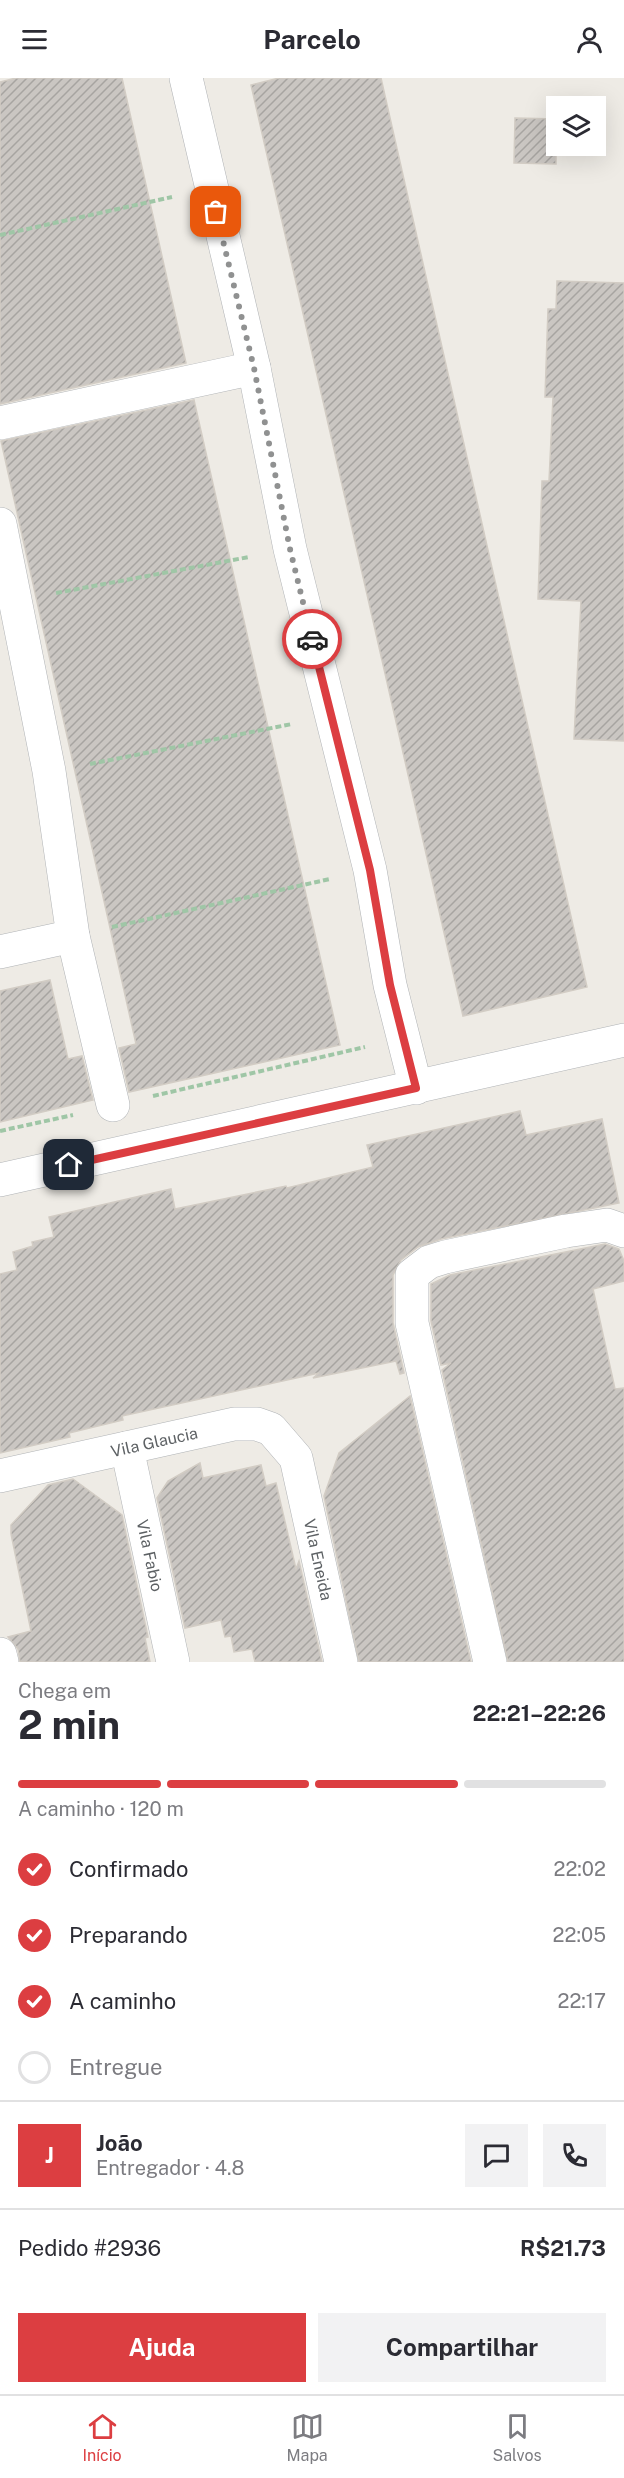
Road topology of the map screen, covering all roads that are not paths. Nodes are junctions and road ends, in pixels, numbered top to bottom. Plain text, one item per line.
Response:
1 (186, 78) edge
2 (254, 368) junction
3 (0, 423) edge
4 (0, 524) edge
5 (9, 602) edge
6 (73, 936) junction
7 (0, 952) edge
8 (623, 1041) edge
9 (416, 1088) junction
10 (113, 1105) road end
11 (0, 1180) edge
12 (624, 1231) edge
13 (127, 1448) junction
14 (296, 1458) joint
15 (0, 1476) edge
16 (0, 1654) edge
17 (2, 1662) edge
18 (173, 1662) edge
19 (341, 1662) edge
20 (490, 1662) edge

1 - 2 street
2 - 3 street
2 - 9 street
4 - 5 street
5 - 6 street
6 - 7 street
6 - 10 street
8 - 9 street
9 - 11 street
12 - 20 street
13 - 14 street, Vila Glaucia
13 - 15 street, Vila Glaucia
13 - 18 street, Vila Fabio
14 - 19 street, Vila Eneida
16 - 17 street

